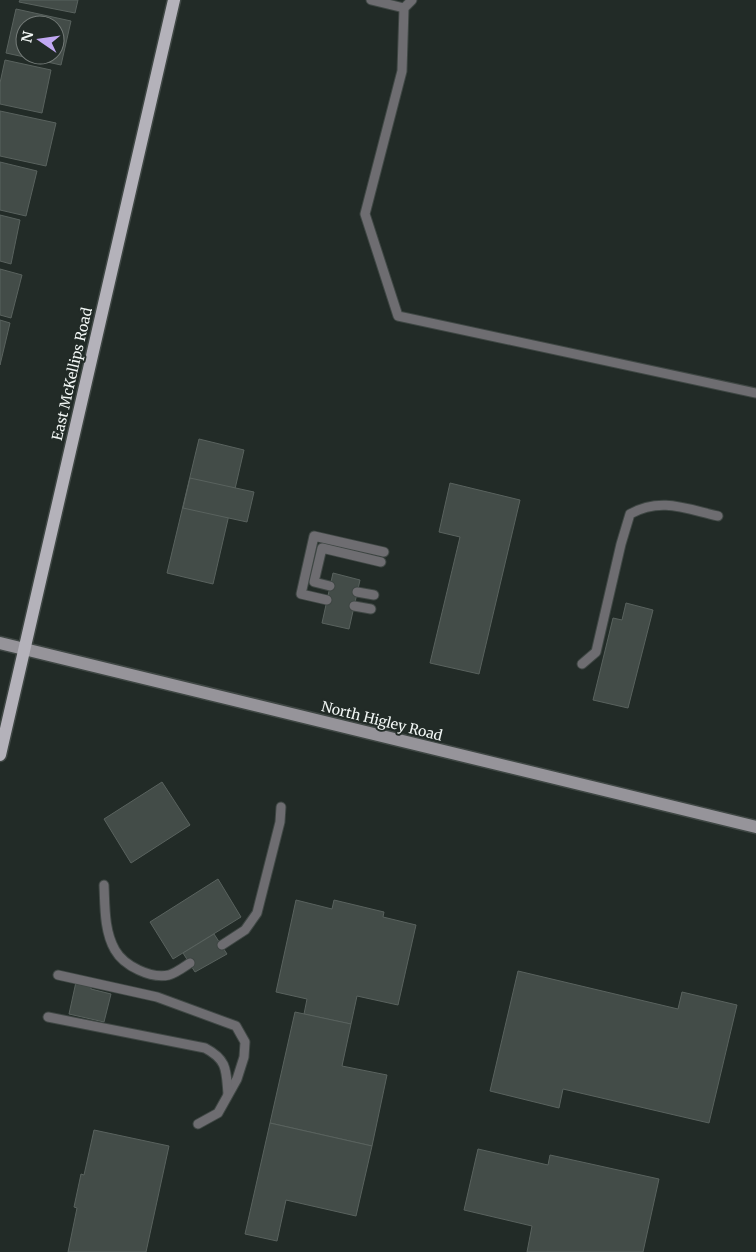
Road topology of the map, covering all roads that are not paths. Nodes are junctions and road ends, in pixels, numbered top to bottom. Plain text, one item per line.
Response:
1 (174, 0) edge
2 (371, 0) edge
3 (412, 0) edge
4 (404, 8) junction
5 (756, 393) edge
6 (718, 516) dead end
7 (384, 552) dead end
8 (381, 562) dead end
9 (330, 586) dead end
10 (358, 592) dead end
11 (374, 595) dead end
12 (327, 600) dead end
13 (354, 606) dead end
14 (371, 610) dead end
15 (0, 643) edge
16 (24, 649) junction
17 (582, 664) dead end
18 (0, 755) edge
19 (281, 807) dead end
20 (756, 827) edge
21 (104, 885) dead end
22 (222, 945) dead end
23 (190, 964) dead end
24 (58, 975) dead end
25 (48, 1017) dead end
26 (228, 1095) junction
27 (198, 1124) dead end

1 - 16 main road, East McKellips Road
2 - 4 lane
3 - 4 lane
4 - 5 lane
6 - 17 lane
7 - 12 lane
8 - 9 lane
10 - 11 lane
13 - 14 lane
15 - 16 main road, North Higley Road
16 - 18 main road, East McKellips Road
16 - 20 main road, North Higley Road
19 - 22 lane
21 - 23 lane
24 - 26 lane
25 - 26 lane
26 - 27 lane

